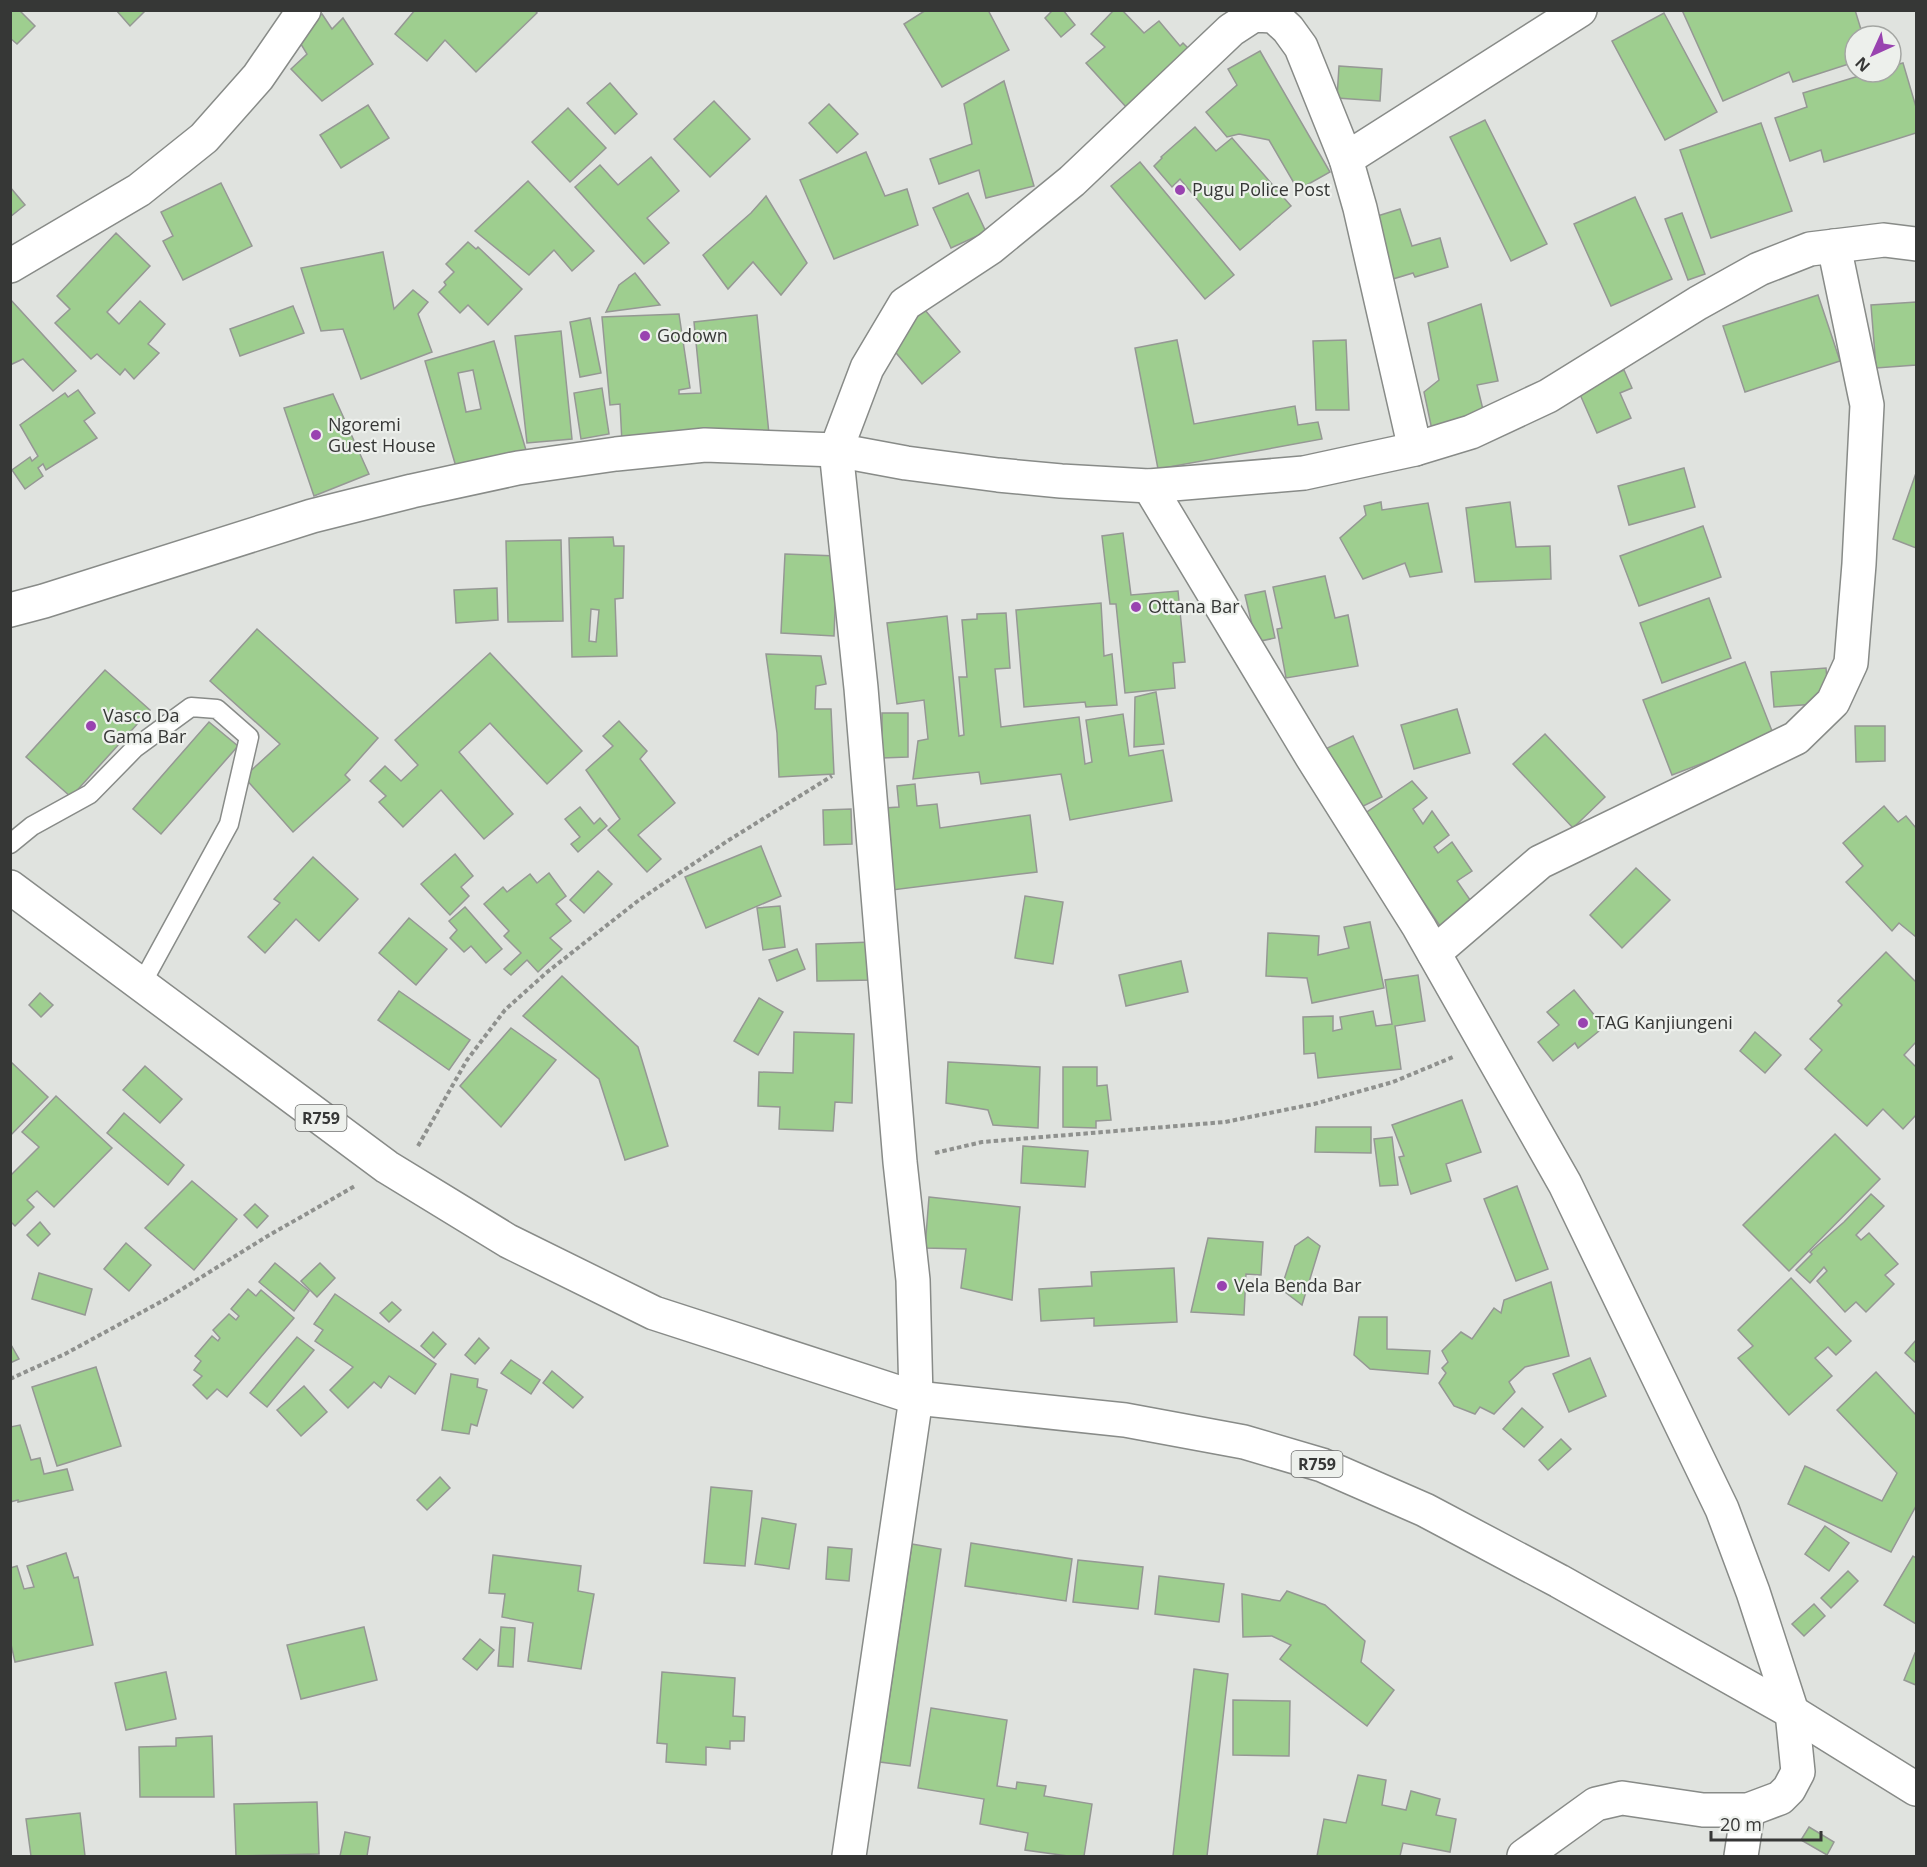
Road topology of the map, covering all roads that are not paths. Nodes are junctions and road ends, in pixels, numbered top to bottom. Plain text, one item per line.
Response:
1 (304, 10) edge
2 (1580, 10) edge
3 (1223, 20) edge
4 (1346, 159) junction
5 (1917, 244) edge
6 (1834, 246) junction
7 (10, 266) edge
8 (1415, 449) junction
9 (836, 450) junction
10 (1149, 486) junction
11 (10, 610) edge
12 (10, 844) edge
13 (10, 887) edge
14 (1434, 953) junction
15 (141, 985) junction
16 (916, 1398) junction
17 (1792, 1712) junction
18 (1917, 1789) edge
19 (1748, 1810) junction
20 (849, 1857) edge
21 (1524, 1857) edge
22 (1741, 1857) edge

1 - 7 street
2 - 4 street
3 - 4 street
3 - 9 street
4 - 8 street
5 - 6 street
6 - 8 street
6 - 14 street
8 - 10 street
9 - 10 street
9 - 11 street
9 - 16 street
10 - 14 street
12 - 15 lane
13 - 15 street, R759
14 - 17 street
15 - 16 street, R759
16 - 17 street, R759
16 - 20 street
17 - 18 street, R759
17 - 19 street
19 - 21 street
19 - 22 street

